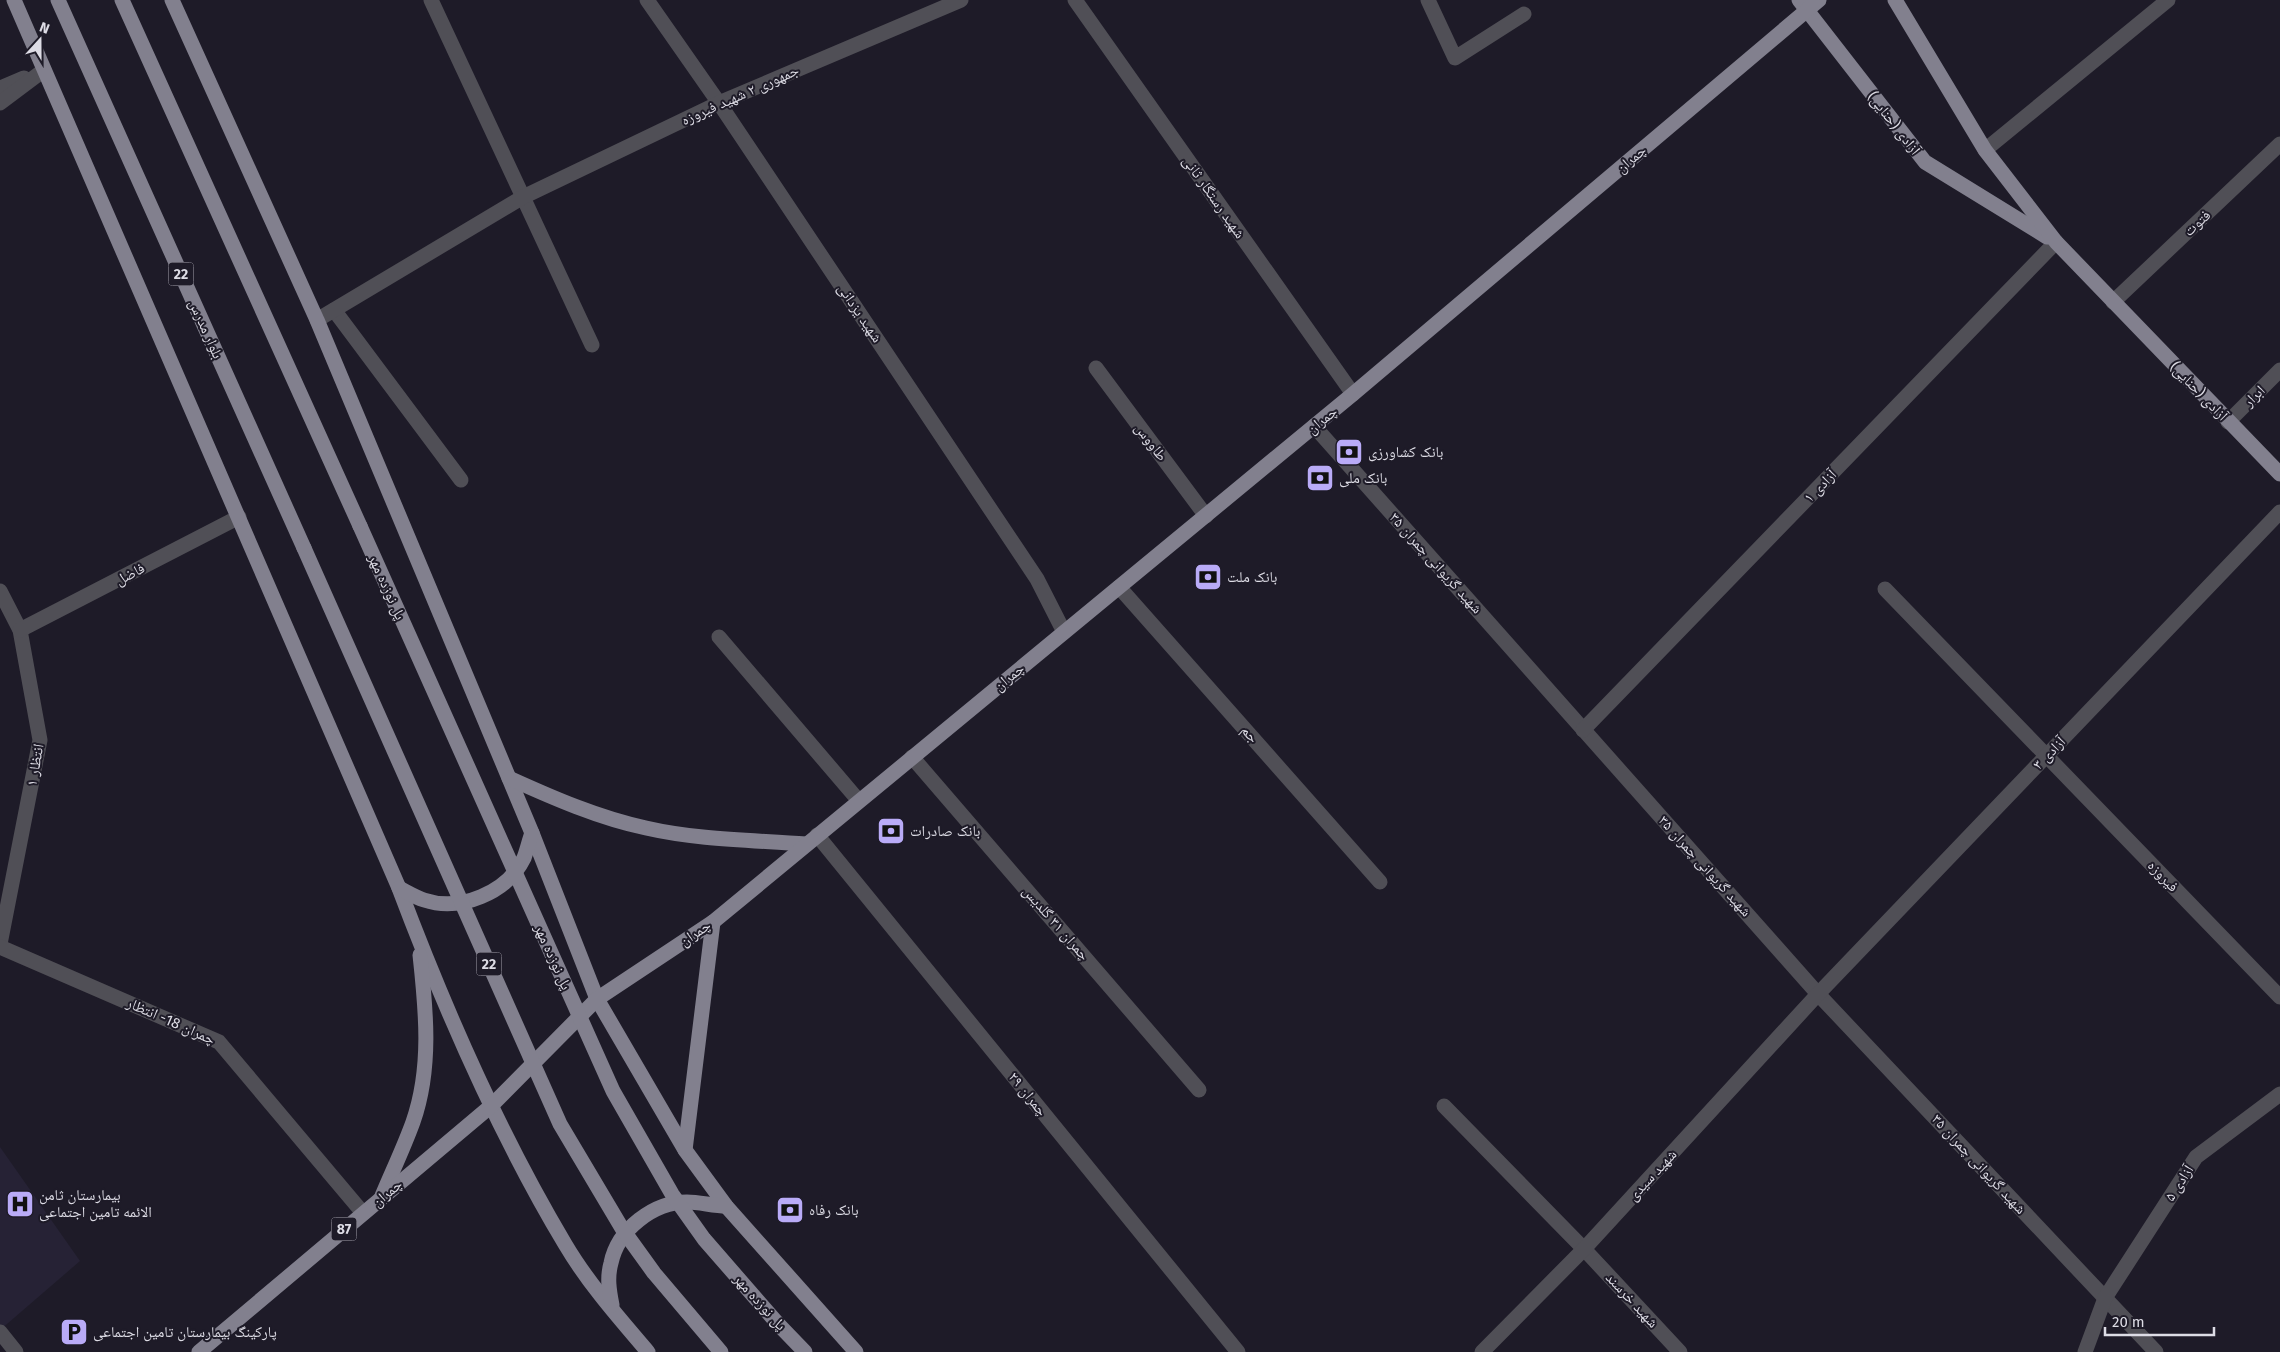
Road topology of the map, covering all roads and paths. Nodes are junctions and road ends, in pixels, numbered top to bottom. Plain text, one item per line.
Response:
1 (14, 0) edge
2 (58, 0) edge
3 (122, 0) edge
4 (172, 0) edge
5 (431, 0) edge
6 (647, 0) edge
7 (961, 0) edge
8 (1075, 0) edge
9 (1428, 0) edge
10 (1819, 0) edge
11 (1895, 0) edge
12 (2168, 0) edge
13 (1802, 6) edge
14 (1524, 14) dead end
15 (44, 70) junction
16 (0, 88) edge
17 (0, 103) edge
18 (719, 103) junction
19 (2280, 144) edge
20 (1985, 150) junction
21 (523, 197) junction
22 (2056, 242) junction
23 (2113, 302) junction
24 (334, 310) junction
25 (317, 320) junction
26 (592, 345) dead end
27 (1096, 368) dead end
28 (2280, 370) edge
29 (1353, 394) junction
30 (2228, 422) junction
31 (1314, 426) junction
32 (2280, 474) edge
33 (461, 480) dead end
34 (2280, 512) edge
35 (1206, 516) junction
36 (239, 517) junction
37 (1120, 587) junction
38 (1885, 589) dead end
39 (0, 591) edge
40 (20, 630) junction
41 (1064, 632) junction
42 (719, 637) dead end
43 (1583, 730) junction
44 (2046, 755) junction
45 (912, 757) junction
46 (509, 778) junction
47 (859, 801) junction
48 (532, 832) junction
49 (812, 840) junction
50 (1380, 882) dead end
51 (399, 888) junction
52 (713, 922) junction
53 (418, 938) junction
54 (0, 945) edge
55 (1818, 994) junction
56 (2280, 997) edge
57 (597, 999) junction
58 (1199, 1090) dead end
59 (2280, 1094) edge
60 (491, 1106) junction
61 (1444, 1106) dead end
62 (685, 1150) junction
63 (381, 1198) junction
64 (726, 1206) junction
65 (363, 1213) junction
66 (1584, 1249) junction
67 (2105, 1298) junction
68 (613, 1312) junction
69 (0, 1332) edge
70 (16, 1352) edge
71 (199, 1352) edge
72 (648, 1352) edge
73 (721, 1352) edge
74 (805, 1352) edge
75 (856, 1352) edge
76 (1238, 1352) edge
77 (1482, 1352) edge
78 (1680, 1352) edge
79 (2085, 1352) edge
80 (2156, 1352) edge

1 - 15 main road
2 - 73 main road, بلوار مدرس / 22, bridge
3 - 74 main road, پل نوزده مهر, bridge
4 - 25 main road
5 - 21 street
6 - 18 street, شهید یزدانی
7 - 18 street, جمهوری ۲ شهید فیروزه
8 - 29 street, شهید رستگار ثانی
9 - 14 street
10 - 13 main road, چمران
11 - 20 main road, آزادی (حنایی)
12 - 20 street
13 - 22 main road, آزادی (حنایی)
13 - 29 main road, چمران
15 - 16 street
15 - 17 street
15 - 36 main road
18 - 21 street, جمهوری ۲ شهید فیروزه
18 - 41 street, شهید یزدانی
19 - 23 street, فتوت
20 - 22 main road, آزادی (حنایی)
21 - 24 street, جمهوری ۲ شهید فیروزه
21 - 26 street
22 - 23 main road, آزادی (حنایی)
22 - 43 street, آزادی ۱
23 - 30 main road, آزادی (حنایی)
24 - 25 street, جمهوری ۲ شهید فیروزه
24 - 33 street
25 - 46 main road
27 - 35 street, طاووس
28 - 30 street, ابرار
29 - 31 main road, چمران
30 - 32 main road, آزادی (حنایی)
31 - 35 main road, چمران
31 - 43 street, شهید گریوانی چمران ۳۵
34 - 44 street, آزادی ۳
35 - 37 main road, چمران
36 - 40 street, فاضل
36 - 51 main road
37 - 41 main road, چمران
37 - 50 street, جم
38 - 44 street, فیروزه
39 - 40 street, انتظار ۱
40 - 54 street, انتظار ۱
41 - 45 main road, چمران
42 - 47 street
43 - 55 street, شهید گریوانی چمران ۳۵
44 - 55 street, آزادی ۳
44 - 56 street, فیروزه
45 - 47 main road, چمران
45 - 58 street, چمران ۳۱ گلدیس
46 - 48 main road
46 - 49 main road
47 - 49 main road, چمران
48 - 51 main road
48 - 57 main road
49 - 52 main road, چمران
49 - 76 street, چمران ۲۹
51 - 53 main road
52 - 57 main road, چمران
52 - 62 main road
53 - 60 main road
53 - 63 main road
54 - 65 street, چمران 18- انتظار
55 - 66 street, شهید سیدی
55 - 67 street, شهید گریوانی چمران ۳۵
57 - 60 main road, چمران
57 - 62 main road
59 - 67 street, آزادی ۵
60 - 63 main road, چمران / 87
60 - 68 main road
61 - 66 street, شهید خرسند
62 - 64 main road
63 - 65 main road, چمران / 87
64 - 68 main road
64 - 75 main road
65 - 71 main road, چمران / 87
66 - 77 street, شهید سیدی
66 - 78 street, شهید خرسند
67 - 79 street, آزادی ۵
67 - 80 street, شهید گریوانی چمران ۳۵
68 - 72 main road
69 - 70 street

